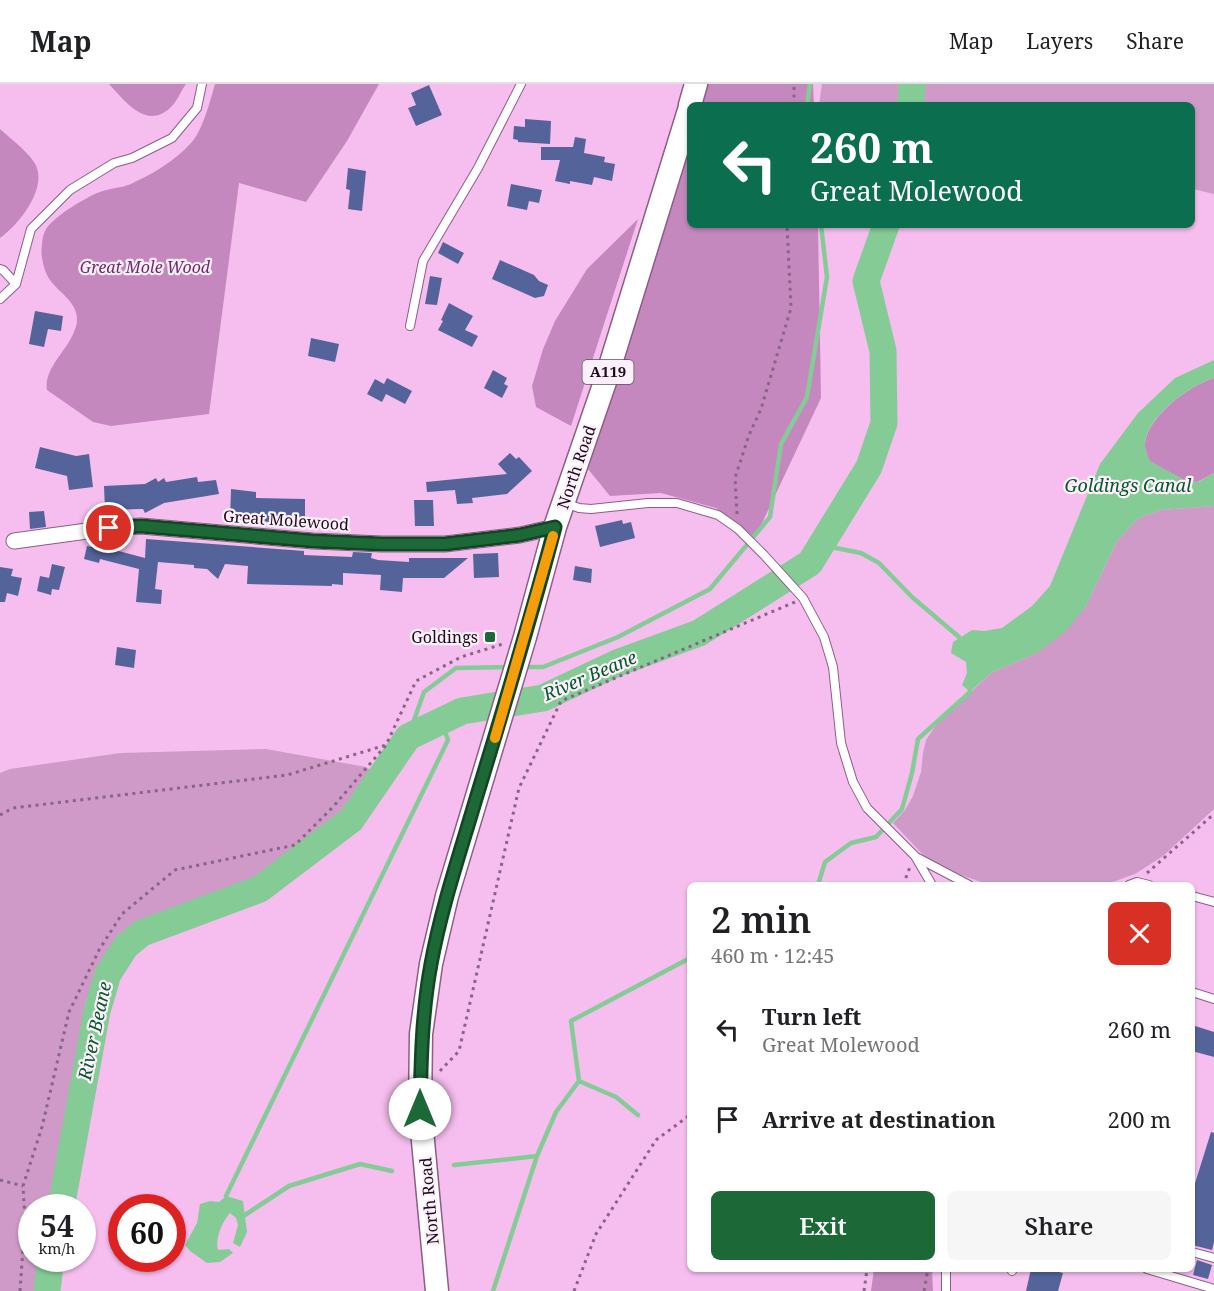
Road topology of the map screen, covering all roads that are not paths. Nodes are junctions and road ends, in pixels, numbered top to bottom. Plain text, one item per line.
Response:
1 (202, 84) edge
2 (520, 84) edge
3 (696, 84) edge
4 (691, 102) edge
5 (687, 116) edge
6 (0, 269) edge
7 (16, 284) junction
8 (0, 299) edge
9 (410, 326) dead end
10 (564, 502) junction
11 (555, 527) junction
12 (14, 541) dead end
13 (915, 856) junction
14 (930, 882) edge
15 (963, 882) edge
16 (1195, 897) edge
17 (1214, 902) edge
18 (1195, 993) edge
19 (1214, 999) edge
20 (1195, 1253) edge
21 (1214, 1258) edge
22 (946, 1272) edge
23 (1157, 1272) edge
24 (1214, 1289) edge
25 (437, 1291) edge
26 (946, 1291) edge

1 - 7 lane
2 - 9 lane
3 - 4 main road, North Road / A119
5 - 10 main road, North Road / A119
6 - 7 lane
7 - 8 lane
10 - 11 main road, North Road / A119
10 - 13 lane
11 - 12 street, Great Molewood
11 - 25 main road, North Road / A119
13 - 14 lane
13 - 15 lane
16 - 17 lane
18 - 19 lane
20 - 21 lane
22 - 26 lane
23 - 24 lane

